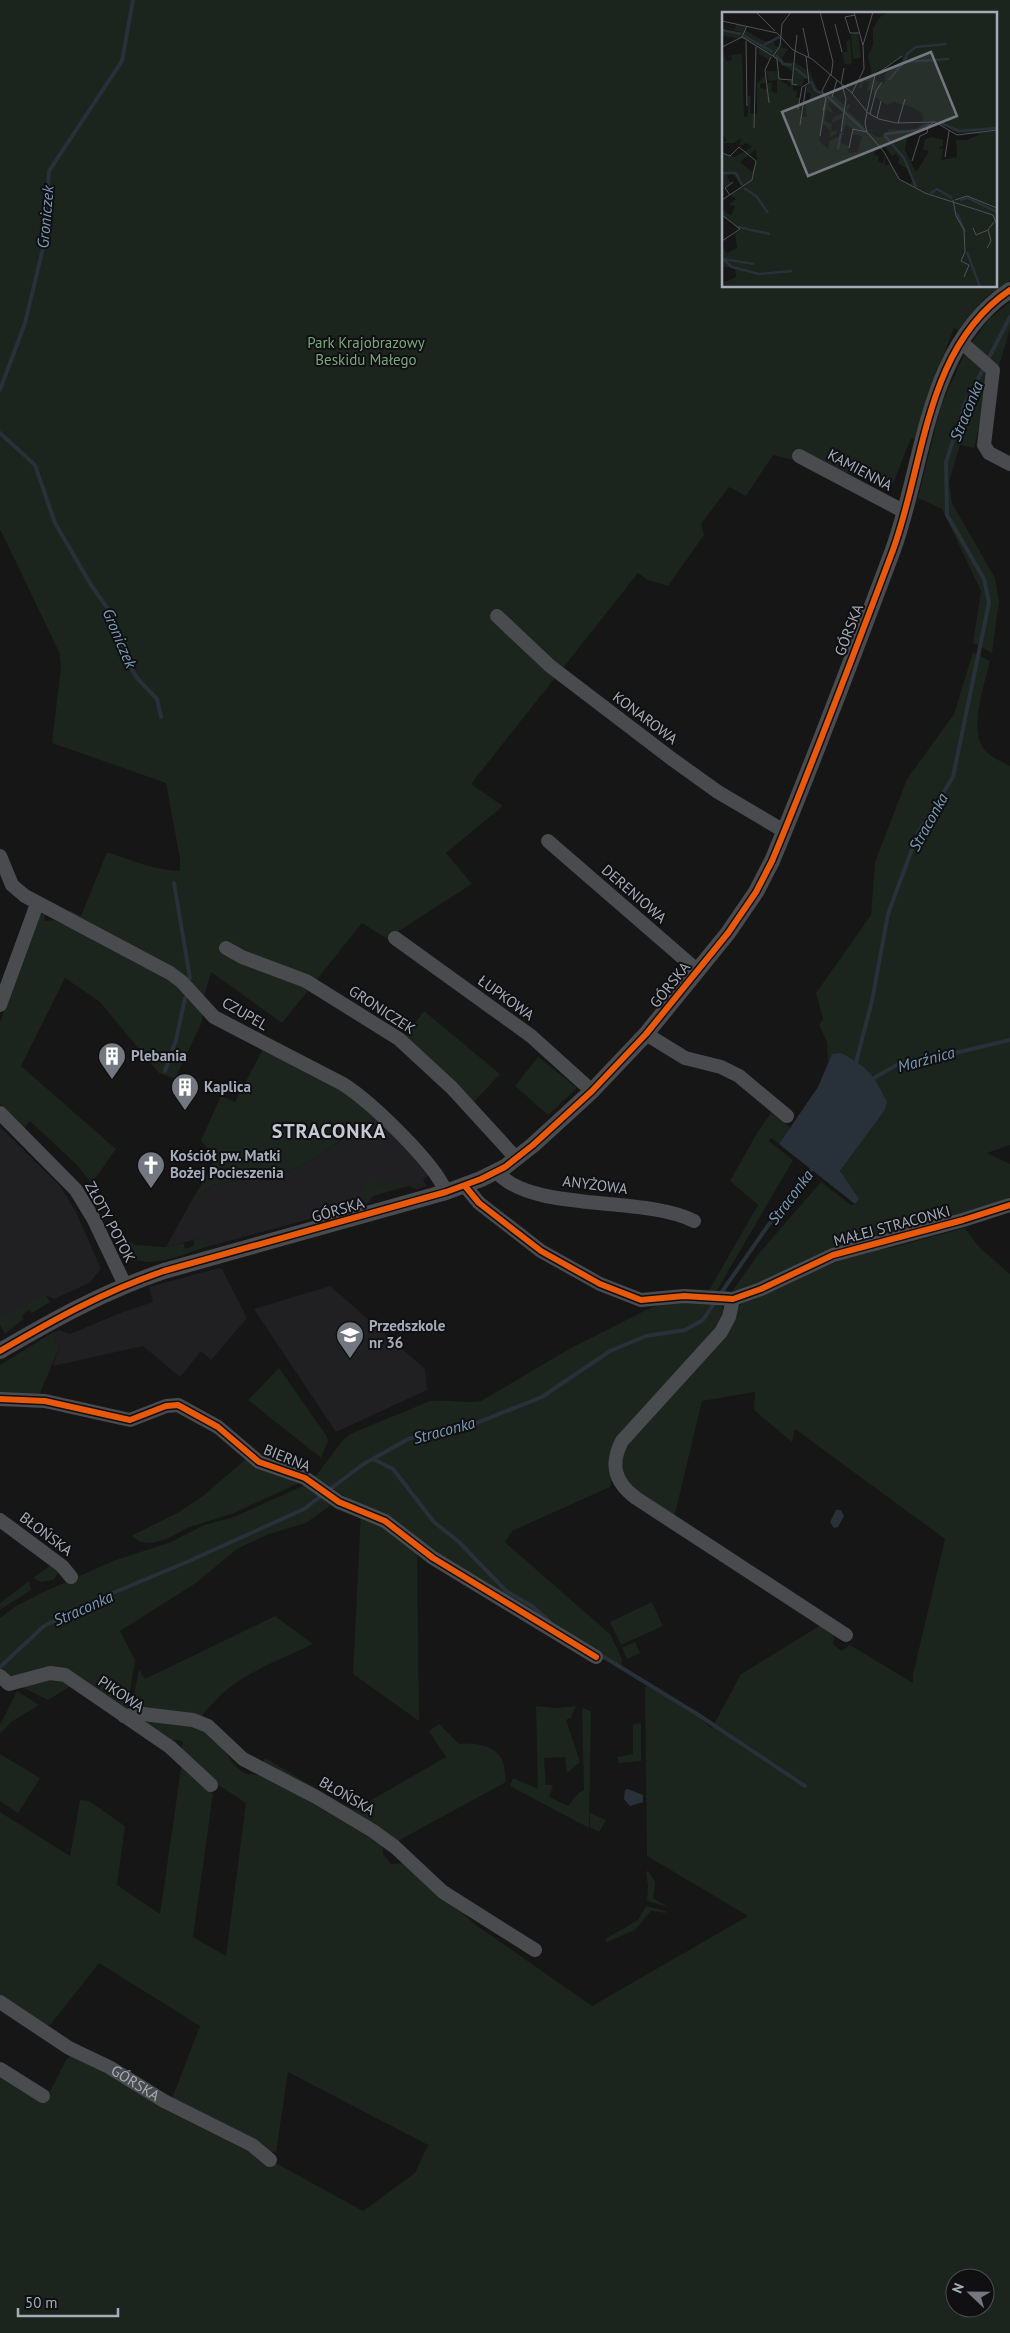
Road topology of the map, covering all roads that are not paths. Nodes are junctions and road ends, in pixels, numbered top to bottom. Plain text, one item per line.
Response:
1 (1006, 293) edge
2 (961, 342) junction
3 (799, 456) dead end
4 (1010, 464) edge
5 (905, 512) junction
6 (497, 616) dead end
7 (784, 832) junction
8 (548, 841) dead end
9 (0, 856) edge
10 (37, 904) junction
11 (395, 938) dead end
12 (226, 948) dead end
13 (698, 971) junction
14 (0, 1005) edge
15 (646, 1034) junction
16 (592, 1091) junction
17 (0, 1113) edge
18 (787, 1116) dead end
19 (516, 1158) junction
20 (496, 1172) junction
21 (465, 1186) junction
22 (446, 1192) junction
23 (1010, 1205) edge
24 (694, 1221) dead end
25 (125, 1285) junction
26 (730, 1298) junction
27 (0, 1351) edge
28 (0, 1399) edge
29 (0, 1520) edge
30 (71, 1577) dead end
31 (846, 1635) dead end
32 (596, 1657) dead end
33 (2, 1678) edge
34 (124, 1716) junction
35 (211, 1785) dead end
36 (535, 1950) dead end
37 (0, 2002) edge
38 (0, 2070) edge
39 (44, 2096) dead end
40 (270, 2160) dead end

1 - 2 street, GÓRSKA
2 - 4 street
2 - 5 street, GÓRSKA
3 - 5 street, KAMIENNA
5 - 7 street, GÓRSKA
6 - 7 street, KONAROWA
7 - 13 street, GÓRSKA
8 - 13 street, DERENIOWA
9 - 10 street, CZUPEL
10 - 14 street
10 - 22 street, CZUPEL
11 - 16 street, ŁUPKOWA
12 - 19 street, GRONICZEK
13 - 15 street, GÓRSKA
15 - 16 street, GÓRSKA
15 - 18 street
16 - 19 street, GÓRSKA
17 - 25 street, ZŁOTY POTOK
19 - 20 street, GÓRSKA
20 - 21 street, GÓRSKA
20 - 24 street, ANYŻOWA
21 - 22 street, GÓRSKA
21 - 26 street, MAŁEJ STRACONKI
22 - 25 street, GÓRSKA
23 - 26 street, MAŁEJ STRACONKI
25 - 27 street, GÓRSKA
26 - 31 street
28 - 32 street, BIERNA
29 - 30 street, BŁOŃSKA
33 - 34 street, PIKOWA
34 - 35 street, PIKOWA
34 - 36 street, BŁOŃSKA
37 - 40 street, GÓRSKA
38 - 39 street

